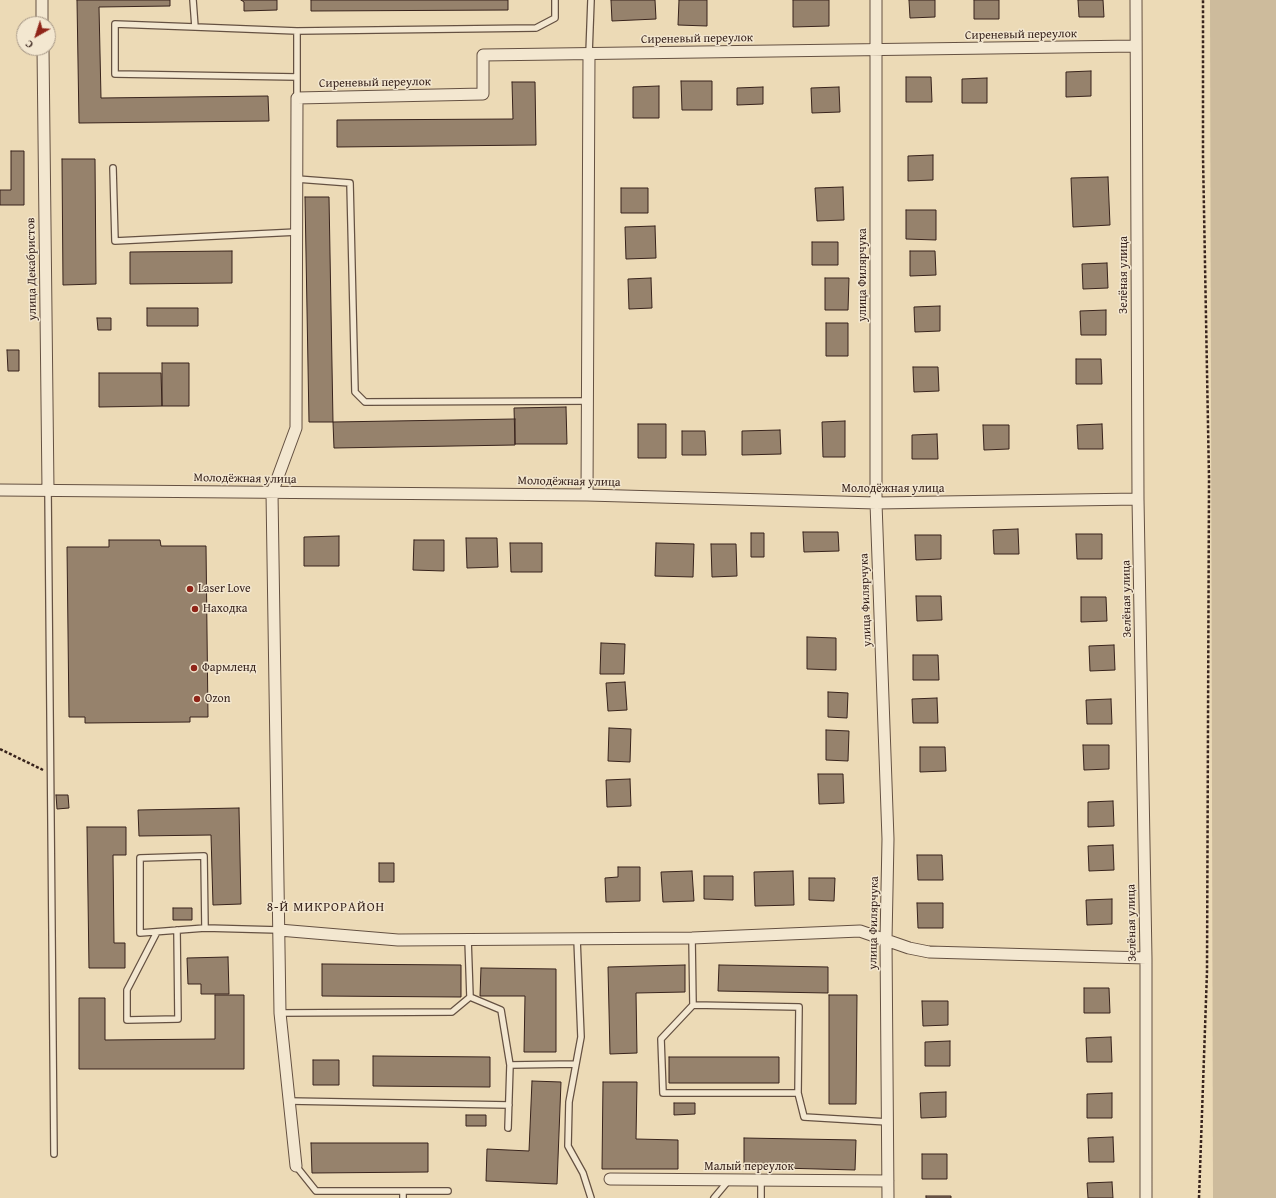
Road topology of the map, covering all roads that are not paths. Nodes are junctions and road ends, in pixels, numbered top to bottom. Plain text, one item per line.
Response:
1 (42, 0) edge
2 (193, 0) edge
3 (555, 0) edge
4 (591, 0) edge
5 (876, 0) edge
6 (1136, 0) edge
7 (42, 16) edge
8 (195, 27) junction
9 (297, 31) junction
10 (1136, 46) junction
11 (876, 50) junction
12 (589, 54) junction
13 (43, 56) edge
14 (297, 77) junction
15 (297, 98) junction
16 (113, 168) dead end
17 (297, 179) junction
18 (297, 232) junction
19 (587, 401) junction
20 (0, 490) edge
21 (48, 490) junction
22 (272, 493) junction
23 (587, 495) junction
24 (1138, 499) junction
25 (876, 503) junction
26 (205, 928) junction
27 (177, 930) junction
28 (279, 930) junction
29 (157, 932) junction
30 (692, 938) junction
31 (468, 939) junction
32 (577, 939) junction
33 (886, 940) junction
34 (1146, 958) junction
35 (470, 997) junction
36 (693, 1004) junction
37 (280, 1013) junction
38 (576, 1064) junction
39 (510, 1065) junction
40 (798, 1092) junction
41 (289, 1101) junction
42 (509, 1105) junction
43 (888, 1122) junction
44 (508, 1128) dead end
45 (54, 1154) dead end
46 (296, 1166) joint
47 (610, 1179) dead end
48 (729, 1180) junction
49 (761, 1180) junction
50 (888, 1181) junction
51 (403, 1191) junction
52 (448, 1191) dead end
53 (403, 1198) edge
54 (591, 1198) edge
55 (714, 1198) edge
56 (761, 1198) edge
57 (888, 1198) edge
58 (1146, 1198) edge

1 - 7 street
2 - 8 lane
3 - 9 lane
4 - 12 lane
5 - 11 street, улица Филярчука
6 - 10 street, Зелёная улица
8 - 9 lane
8 - 14 lane
9 - 14 lane
10 - 11 street, Сиреневый переулок
10 - 24 street, Зелёная улица
11 - 12 street, Сиреневый переулок
11 - 25 street, улица Филярчука
12 - 15 street, Сиреневый переулок
12 - 19 street
13 - 21 street, улица Декабристов
14 - 15 lane
15 - 17 street
16 - 18 lane
17 - 18 street
17 - 19 lane
18 - 22 street
19 - 23 street
20 - 21 street, Молодёжная улица
21 - 22 street, Молодёжная улица
21 - 45 lane
22 - 23 street, Молодёжная улица
22 - 28 street
23 - 25 street, Молодёжная улица
24 - 25 street, Молодёжная улица
24 - 34 street, Зелёная улица
25 - 33 street, улица Филярчука
26 - 27 lane
26 - 28 lane
26 - 29 lane
27 - 29 lane
27 - 29 lane
28 - 31 street
28 - 37 street
30 - 32 street
30 - 33 street
30 - 36 lane
31 - 32 street
31 - 35 lane
32 - 38 lane
33 - 34 street
33 - 43 street, улица Филярчука
34 - 58 street, Зелёная улица
35 - 37 lane
35 - 39 lane
36 - 40 lane
36 - 40 lane
37 - 41 street
38 - 39 lane
38 - 54 lane
39 - 42 lane
40 - 43 lane
41 - 42 lane
41 - 46 street
42 - 44 lane
43 - 50 street, улица Филярчука
46 - 51 lane
47 - 48 street, Малый переулок
48 - 49 street, Малый переулок
48 - 55 lane
49 - 50 street, Малый переулок
49 - 56 lane
50 - 57 street, улица Филярчука
51 - 52 lane
51 - 53 lane

